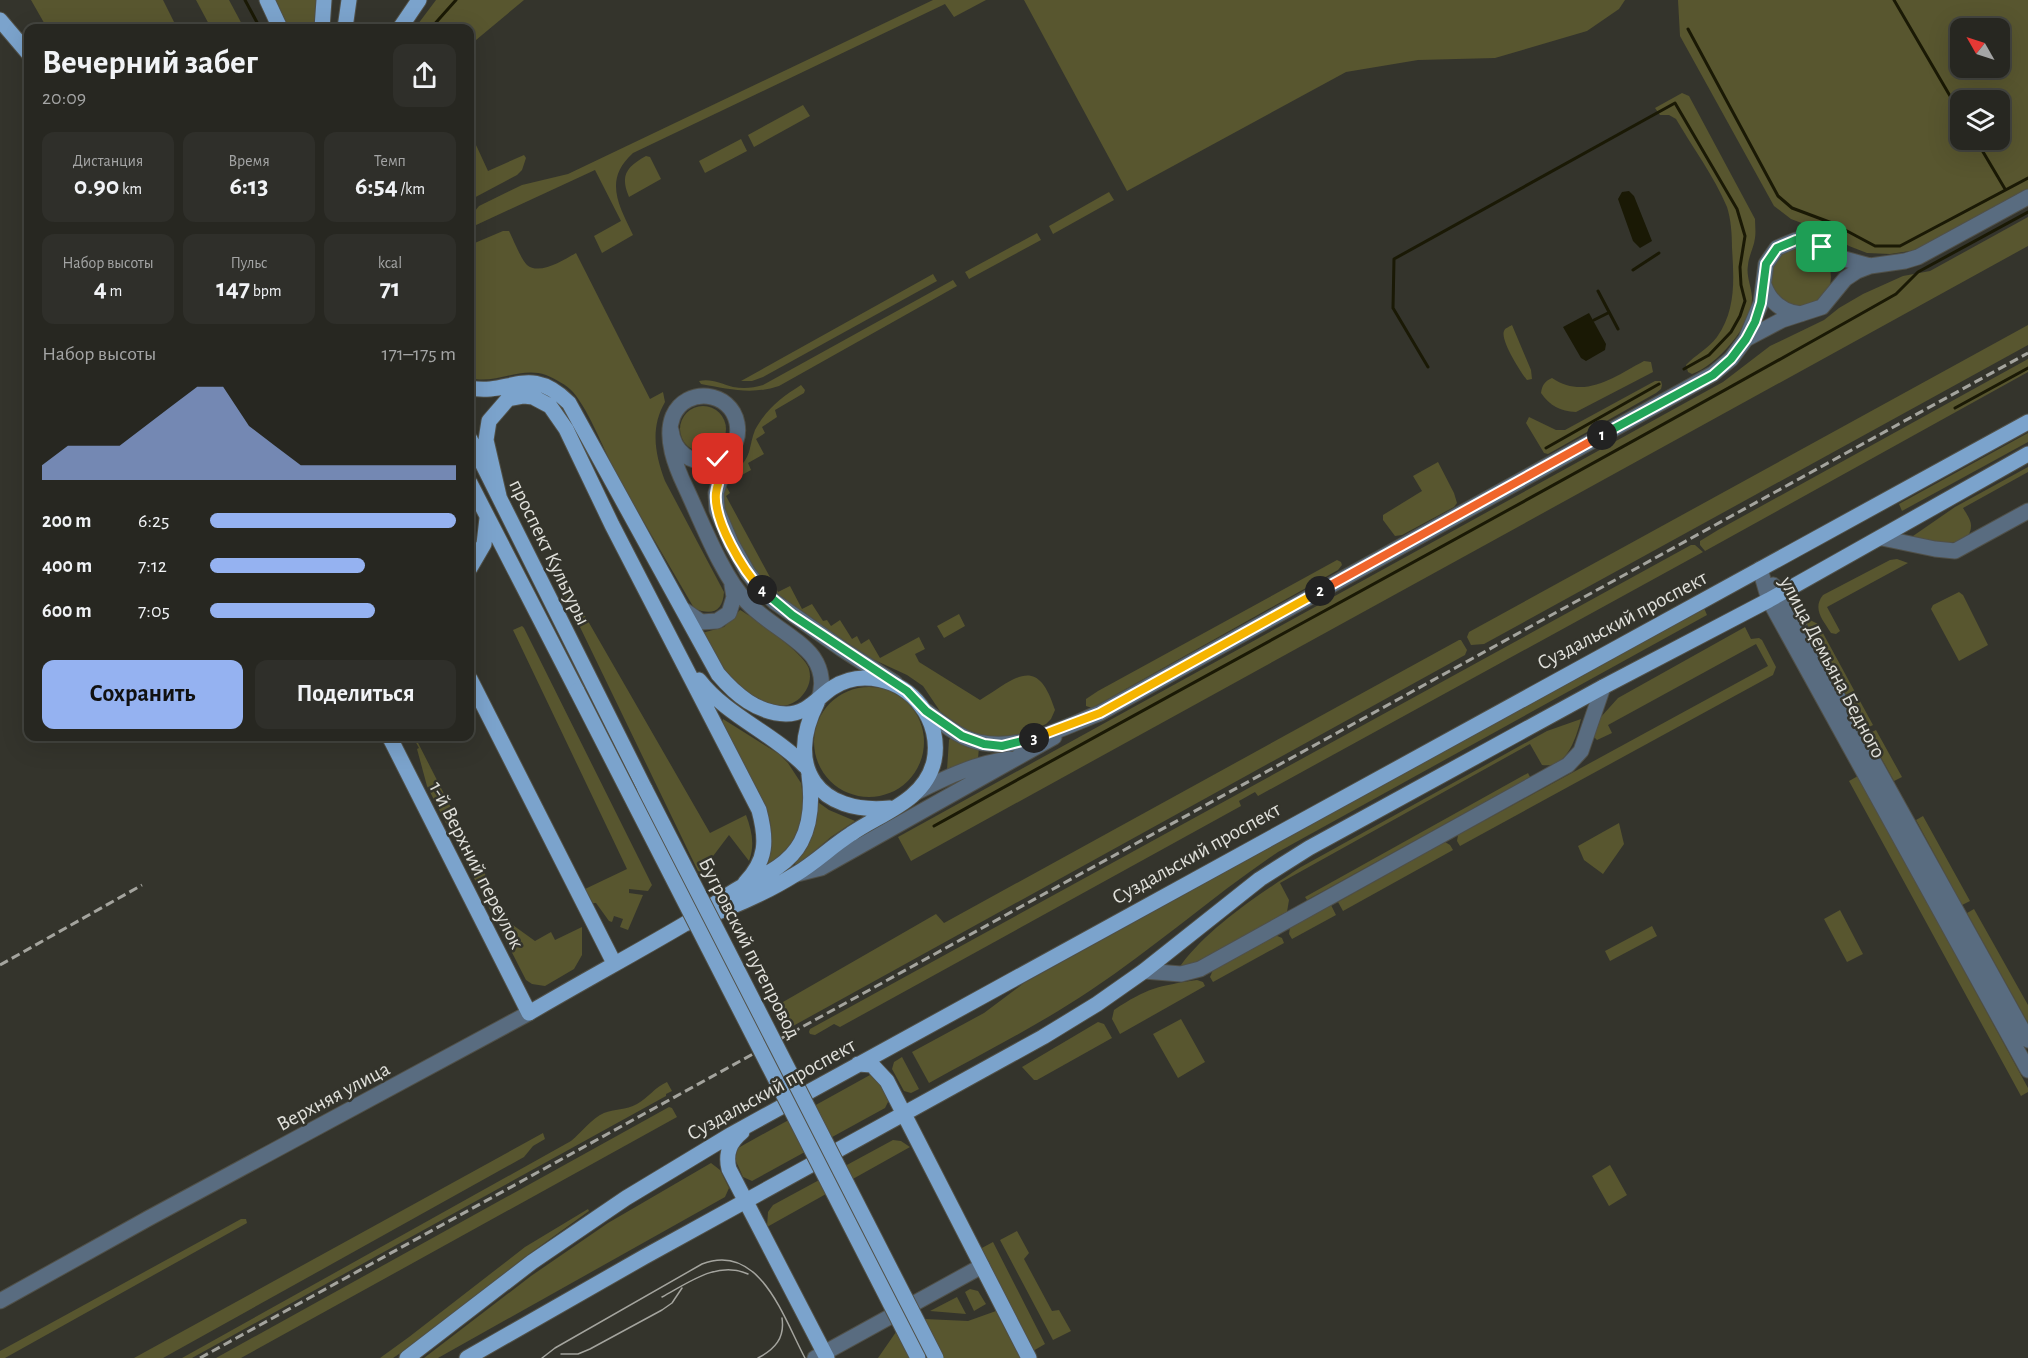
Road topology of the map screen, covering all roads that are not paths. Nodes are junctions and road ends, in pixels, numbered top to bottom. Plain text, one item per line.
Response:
1 (267, 0) edge
2 (324, 0) edge
3 (349, 0) edge
4 (419, 0) edge
5 (0, 20) edge
6 (278, 24) edge
7 (322, 24) edge
8 (346, 24) edge
9 (403, 24) edge
10 (24, 48) edge
11 (2028, 197) edge
12 (1827, 251) junction
13 (1870, 266) junction
14 (1764, 285) junction
15 (1835, 289) junction
16 (1801, 314) junction
17 (1746, 339) junction
18 (474, 388) edge
19 (2028, 422) edge
20 (671, 430) junction
21 (474, 447) edge
22 (729, 452) junction
23 (2028, 454) edge
24 (474, 491) edge
25 (499, 496) junction
26 (2028, 511) edge
27 (487, 518) junction
28 (1882, 538) junction
29 (474, 561) edge
30 (1760, 569) junction
31 (732, 585) junction
32 (1775, 597) junction
33 (684, 610) junction
34 (681, 656) junction
35 (592, 685) joint
36 (474, 687) edge
37 (1603, 687) junction
38 (577, 691) joint
39 (907, 691) junction
40 (818, 700) junction
41 (926, 711) junction
42 (1074, 723) junction
43 (391, 741) edge
44 (1019, 758) junction
45 (807, 770) junction
46 (917, 792) junction
47 (893, 808) junction
48 (797, 874) junction
49 (741, 887) junction
50 (685, 924) junction
51 (614, 963) junction
52 (1144, 971) junction
53 (529, 1013) junction
54 (2028, 1040) edge
55 (858, 1064) junction
56 (2028, 1070) edge
57 (904, 1113) junction
58 (754, 1122) junction
59 (745, 1201) junction
60 (982, 1266) junction
61 (0, 1301) edge
62 (822, 1356) edge
63 (407, 1358) edge
64 (467, 1358) edge
65 (918, 1358) edge
66 (936, 1358) edge
67 (1029, 1358) edge

1 - 6 main road
2 - 7 main road
3 - 8 main road
4 - 9 main road
5 - 10 main road
11 - 13 street
12 - 13 street
12 - 14 street
12 - 15 street
13 - 15 street
14 - 16 street
14 - 17 street
15 - 16 street
16 - 17 street
17 - 42 street
18 - 33 main road
19 - 30 main road, Суздальский проспект
20 - 22 street
20 - 22 street
20 - 31 street
21 - 25 main road, проспект Культуры
22 - 39 street
23 - 28 main road
24 - 27 main road, проспект Культуры
25 - 34 main road
25 - 35 main road, проспект Культуры
26 - 28 street
27 - 29 main road
27 - 38 main road, проспект Культуры
28 - 32 main road
30 - 32 street, улица Демьяна Бедного
30 - 55 main road, Суздальский проспект
31 - 33 street
31 - 40 street
32 - 37 main road
32 - 54 street, улица Демьяна Бедного
32 - 56 street, улица Демьяна Бедного
33 - 40 main road
34 - 45 main road
34 - 49 main road
35 - 66 main road, Бугровский путепровод, bridge
36 - 51 main road
37 - 52 main road
37 - 52 street
38 - 65 main road, Бугровский путепровод, bridge
39 - 40 main road
39 - 41 main road
40 - 45 main road
41 - 42 street
41 - 46 main road
42 - 44 street
43 - 53 main road, 1-й Верхний переулок
44 - 46 street
44 - 48 street
45 - 47 main road
45 - 49 main road, Верхняя улица
46 - 47 main road
47 - 48 main road, Верхняя улица
48 - 50 main road, Верхняя улица
49 - 50 main road, Верхняя улица
50 - 51 main road, Верхняя улица
51 - 53 main road, Верхняя улица
52 - 57 main road
53 - 61 street, Верхняя улица
55 - 57 main road
55 - 58 main road, Суздальский проспект
57 - 59 main road
57 - 60 main road
58 - 59 main road
58 - 63 main road, Суздальский проспект
59 - 62 main road
59 - 64 main road
60 - 62 street
60 - 67 main road

